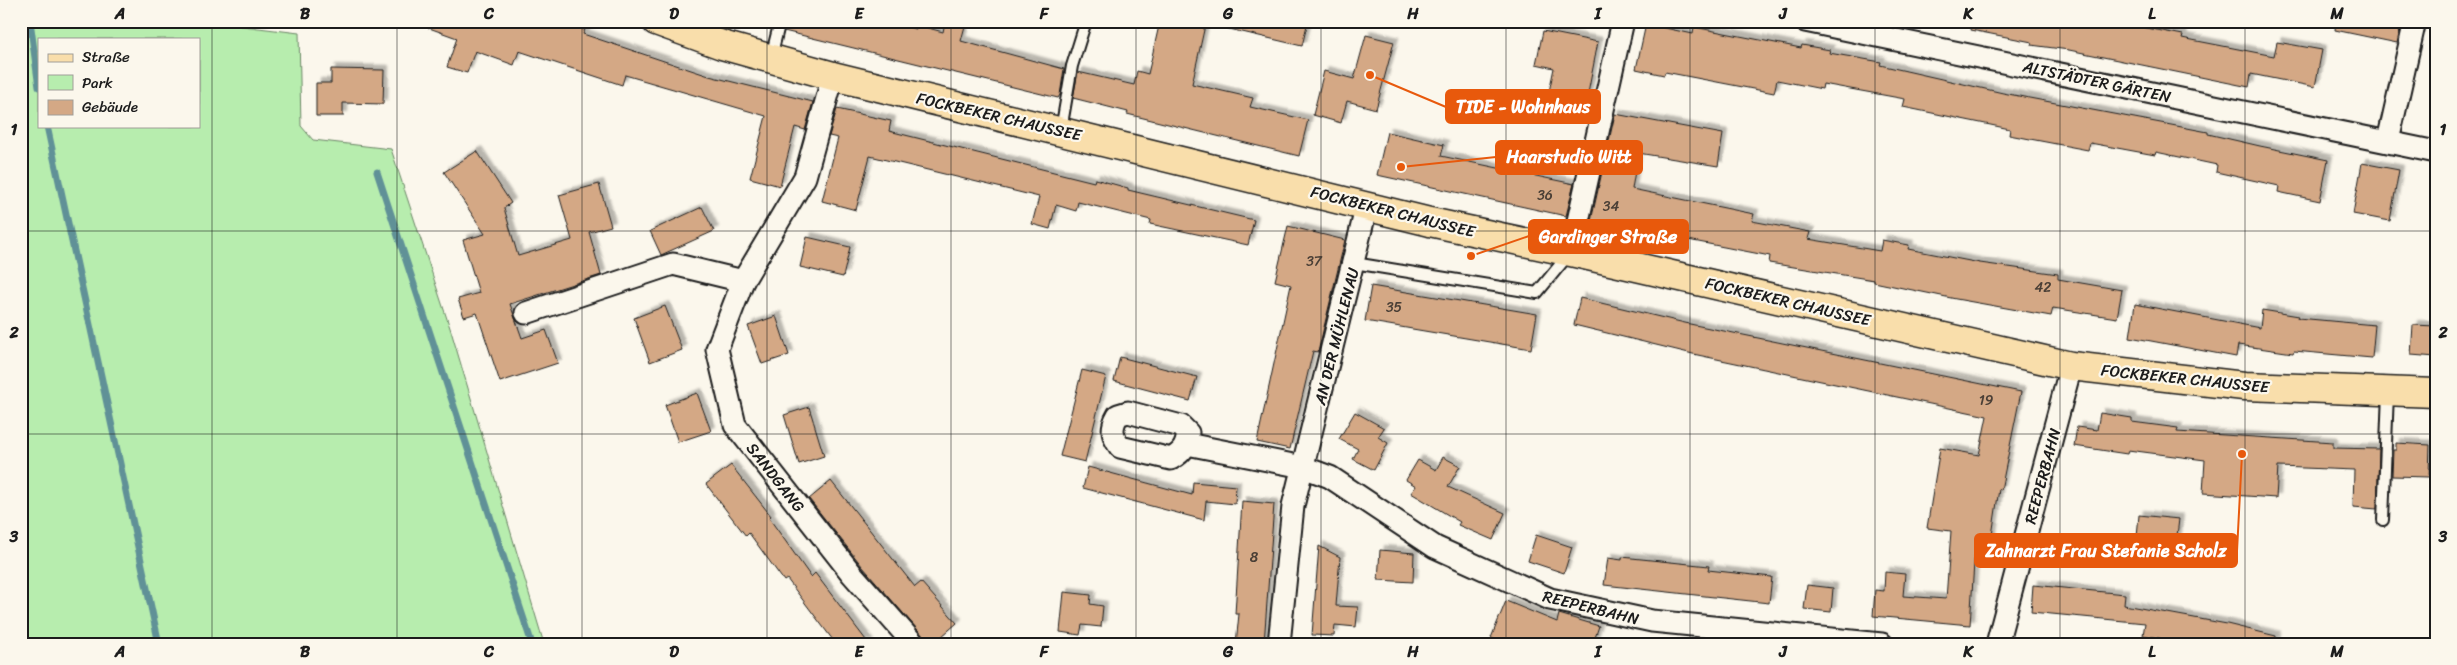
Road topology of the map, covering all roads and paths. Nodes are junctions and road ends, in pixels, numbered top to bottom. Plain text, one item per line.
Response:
1 (656, 21) edge
2 (780, 21) edge
3 (1086, 21) edge
4 (1623, 21) edge
5 (1805, 21) edge
6 (2415, 21) edge
7 (770, 58) junction
8 (833, 76) junction
9 (1061, 130) junction
10 (2388, 142) junction
11 (2436, 152) edge
12 (1367, 205) junction
13 (1571, 252) junction
14 (1354, 263) junction
15 (744, 281) junction
16 (526, 313) dead end
17 (2071, 366) junction
18 (2388, 391) junction
19 (2436, 393) edge
20 (1187, 444) dead end
21 (1303, 467) junction
22 (2383, 520) dead end
23 (914, 644) edge
24 (1279, 644) edge
25 (1882, 644) edge
26 (1998, 644) edge

1 - 7 main road, FOCKBEKER CHAUSSEE
2 - 7 lane
3 - 9 lane
4 - 13 street
5 - 10 street, ALTSTÄDTER GÄRTEN
6 - 10 street
7 - 8 main road, FOCKBEKER CHAUSSEE
8 - 9 main road, FOCKBEKER CHAUSSEE
8 - 15 street, SANDGANG
9 - 12 main road, FOCKBEKER CHAUSSEE
10 - 11 street, ALTSTÄDTER GÄRTEN
12 - 13 main road, FOCKBEKER CHAUSSEE
12 - 14 street, AN DER MÜHLENAU
13 - 14 lane
13 - 17 main road, FOCKBEKER CHAUSSEE
14 - 21 street, AN DER MÜHLENAU
15 - 16 street
15 - 23 street, SANDGANG
17 - 18 main road, FOCKBEKER CHAUSSEE
17 - 26 street, REEPERBAHN
18 - 19 main road, FOCKBEKER CHAUSSEE
18 - 22 lane
20 - 21 street
21 - 24 street, AN DER MÜHLENAU
21 - 25 street, REEPERBAHN

